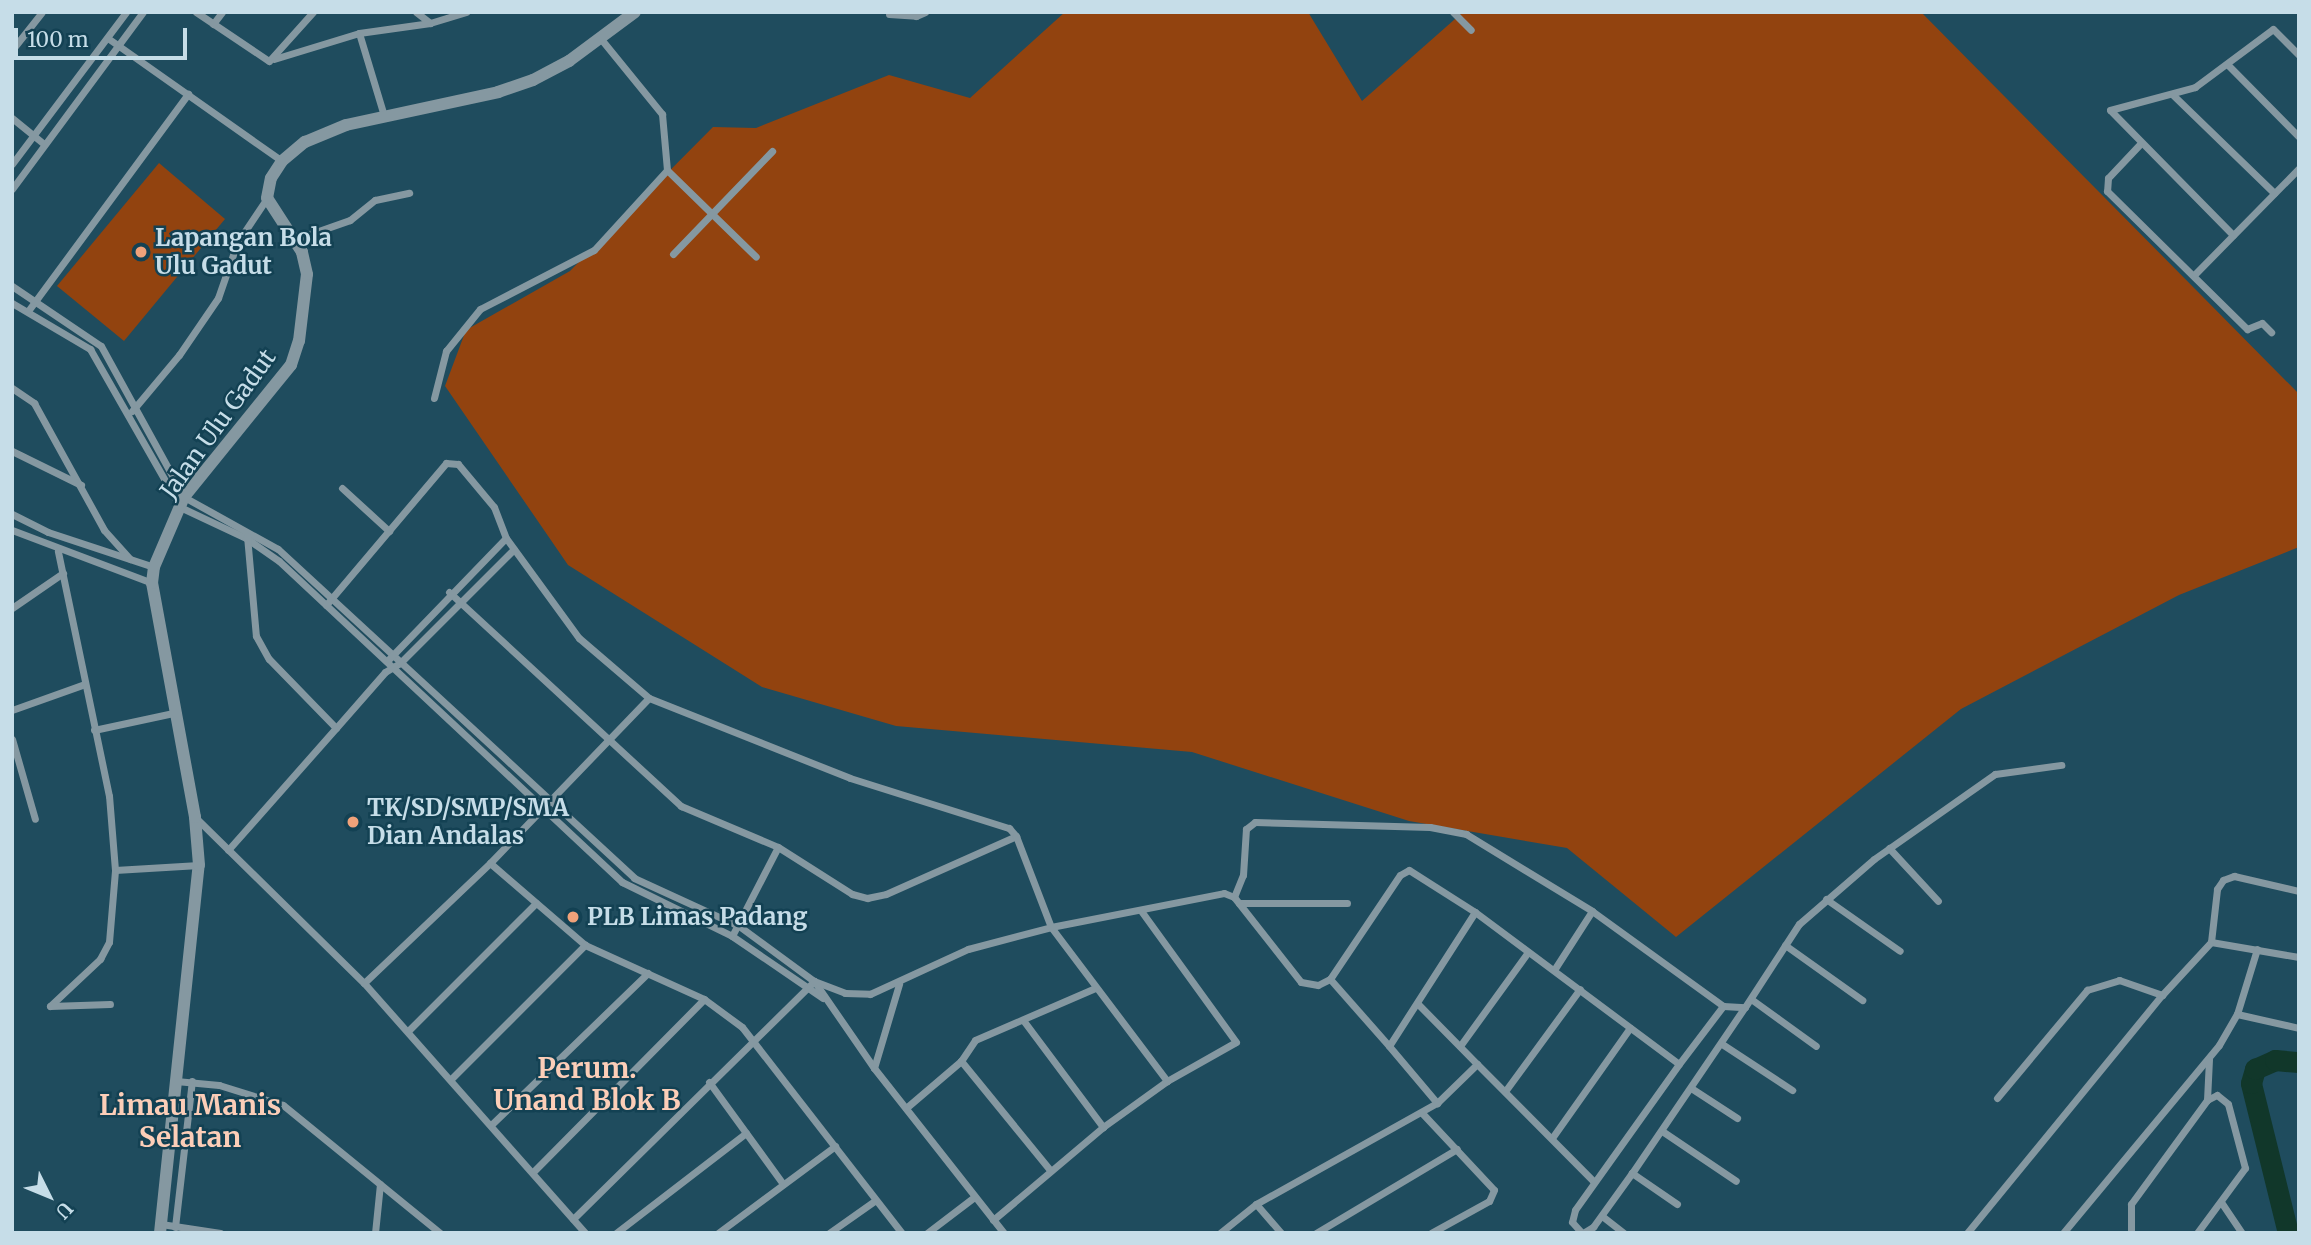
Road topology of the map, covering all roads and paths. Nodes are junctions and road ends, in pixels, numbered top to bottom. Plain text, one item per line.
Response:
1 (42, 12) edge
2 (126, 12) edge
3 (143, 12) edge
4 (196, 12) edge
5 (222, 12) edge
6 (313, 12) edge
7 (416, 12) edge
8 (466, 12) edge
9 (635, 12) edge
10 (925, 12) edge
11 (1453, 12) edge
12 (889, 14) dead end
13 (430, 23) junction
14 (213, 24) junction
15 (1471, 30) dead end
16 (359, 33) junction
17 (108, 38) junction
18 (601, 39) junction
19 (14, 45) edge
20 (119, 45) junction
21 (2299, 55) edge
22 (274, 60) junction
23 (2228, 65) junction
24 (188, 94) junction
25 (2173, 95) junction
26 (384, 116) junction
27 (12, 118) edge
28 (34, 135) junction
29 (2299, 137) edge
30 (2141, 143) junction
31 (44, 144) junction
32 (772, 151) dead end
33 (282, 161) junction
34 (12, 164) edge
35 (2299, 168) edge
36 (667, 170) junction
37 (12, 189) edge
38 (409, 193) dead end
39 (2274, 193) junction
40 (267, 198) junction
41 (709, 214) junction
42 (2233, 234) junction
43 (293, 240) junction
44 (673, 254) dead end
45 (756, 257) dead end
46 (2195, 274) junction
47 (12, 286) edge
48 (36, 300) junction
49 (12, 303) edge
50 (28, 311) junction
51 (2271, 332) dead end
52 (12, 387) edge
53 (433, 398) dead end
54 (131, 412) junction
55 (12, 452) edge
56 (82, 486) junction
57 (342, 488) dead end
58 (182, 502) junction
59 (12, 514) edge
60 (12, 530) edge
61 (389, 531) junction
62 (247, 535) junction
63 (506, 538) junction
64 (514, 549) junction
65 (58, 551) junction
66 (130, 559) junction
67 (154, 567) junction
68 (63, 573) junction
69 (152, 583) junction
70 (449, 592) junction
71 (458, 601) junction
72 (328, 602) junction
73 (12, 608) edge
74 (389, 659) junction
75 (397, 666) junction
76 (385, 672) junction
77 (85, 684) junction
78 (649, 698) junction
79 (12, 710) edge
80 (173, 713) junction
81 (336, 729) junction
82 (94, 730) junction
83 (12, 739) edge
84 (611, 741) junction
85 (2061, 765) dead end
86 (546, 806) junction
87 (195, 817) junction
88 (34, 820) dead end
89 (1016, 836) junction
90 (778, 847) junction
91 (1889, 848) junction
92 (228, 850) junction
93 (490, 863) junction
94 (199, 865) junction
95 (115, 870) junction
96 (2299, 891) edge
97 (1826, 899) junction
98 (1236, 900) junction
99 (1938, 901) dead end
100 (536, 903) junction
101 (1348, 903) dead end
102 (1141, 911) junction
103 (1592, 911) junction
104 (1475, 912) junction
105 (739, 926) junction
106 (1051, 927) junction
107 (732, 936) junction
108 (2211, 942) junction
109 (585, 945) junction
110 (1785, 945) junction
111 (2257, 949) junction
112 (1900, 951) dead end
113 (1528, 952) junction
114 (2299, 957) edge
115 (1554, 970) junction
116 (648, 973) junction
117 (1329, 979) junction
118 (814, 981) junction
119 (364, 983) junction
120 (899, 985) junction
121 (1096, 988) junction
122 (806, 989) junction
123 (1580, 989) junction
124 (2162, 995) junction
125 (824, 998) junction
126 (704, 999) junction
127 (1751, 999) junction
128 (1862, 1000) dead end
129 (110, 1004) dead end
130 (1418, 1004) junction
131 (1723, 1006) junction
132 (1745, 1007) junction
133 (2237, 1014) junction
134 (1023, 1020) junction
135 (1630, 1028) junction
136 (2299, 1028) edge
137 (408, 1031) junction
138 (755, 1040) junction
139 (1722, 1044) junction
140 (1389, 1046) junction
141 (1460, 1046) junction
142 (1816, 1046) dead end
143 (2209, 1058) junction
144 (961, 1061) junction
145 (1477, 1064) junction
146 (1679, 1064) junction
147 (874, 1068) junction
148 (451, 1079) junction
149 (175, 1081) junction
150 (192, 1081) junction
151 (1167, 1081) junction
152 (709, 1082) junction
153 (1691, 1088) junction
154 (1506, 1090) junction
155 (1793, 1090) dead end
156 (1997, 1098) dead end
157 (2207, 1100) junction
158 (1437, 1103) junction
159 (906, 1108) junction
160 (1422, 1112) junction
161 (1737, 1118) dead end
162 (492, 1124) junction
163 (1103, 1127) junction
164 (1662, 1132) junction
165 (746, 1133) junction
166 (1552, 1138) junction
167 (835, 1146) junction
168 (1457, 1149) junction
169 (1050, 1170) junction
170 (533, 1172) junction
171 (1632, 1173) junction
172 (1736, 1181) dead end
173 (1594, 1182) junction
174 (380, 1184) junction
175 (783, 1184) junction
176 (973, 1198) junction
177 (876, 1199) junction
178 (2221, 1202) junction
179 (1256, 1204) junction
180 (1676, 1204) dead end
181 (1602, 1216) junction
182 (573, 1219) junction
183 (993, 1220) junction
184 (175, 1227) junction
185 (161, 1228) edge
186 (220, 1233) edge
187 (375, 1233) edge
188 (440, 1233) edge
189 (585, 1233) edge
190 (616, 1233) edge
191 (718, 1233) edge
192 (829, 1233) edge
193 (902, 1233) edge
194 (927, 1233) edge
195 (1004, 1233) edge
196 (1220, 1233) edge
197 (1281, 1233) edge
198 (1317, 1233) edge
199 (1432, 1233) edge
200 (1583, 1233) edge
201 (1624, 1233) edge
202 (1967, 1233) edge
203 (2063, 1233) edge
204 (2131, 1233) edge
205 (2197, 1233) edge
206 (2242, 1233) edge

1 - 19 street
2 - 17 street
3 - 20 street
4 - 14 street
5 - 14 street
6 - 22 street
7 - 13 street
8 - 13 street
9 - 18 street
10 - 12 street
11 - 15 street
13 - 16 street
14 - 22 street
16 - 22 street
16 - 26 street
17 - 20 street
17 - 28 street
18 - 26 street
18 - 36 street
20 - 24 street
20 - 31 street
21 - 23 street
23 - 25 street
23 - 29 street
24 - 33 street
24 - 48 street
25 - 30 street
25 - 39 street
26 - 33 street
27 - 28 street
28 - 31 street
28 - 34 street
30 - 42 street
30 - 46 street
31 - 37 street
32 - 41 street
33 - 40 street
35 - 39 street
36 - 41 street
36 - 53 street
38 - 43 street
39 - 42 street
40 - 43 street, Jalan Ulu Gadut
40 - 54 street
41 - 44 street
41 - 45 street
42 - 46 street
43 - 58 street, Jalan Ulu Gadut
46 - 51 street
47 - 48 street
48 - 50 street
48 - 54 street
49 - 50 street
50 - 54 street
52 - 56 street
54 - 58 street
55 - 56 street
56 - 66 street
57 - 61 street
58 - 62 street
58 - 67 street, Jalan Ulu Gadut
59 - 66 street
60 - 65 street
61 - 63 street
61 - 72 street
62 - 72 street
62 - 81 street
63 - 64 street
63 - 70 street
64 - 71 street
64 - 78 street
65 - 68 street
65 - 69 street
66 - 67 street
67 - 69 street, Jalan Ulu Gadut
68 - 73 street
68 - 77 street
69 - 80 street, Jalan Ulu Gadut
70 - 71 street
70 - 74 street
71 - 75 street
71 - 84 street
72 - 74 street
74 - 75 street
74 - 76 street
75 - 76 street
75 - 86 street
76 - 81 street
77 - 79 street
77 - 82 street
78 - 84 street
78 - 89 street
80 - 82 street
80 - 87 street, Jalan Ulu Gadut
81 - 92 street
82 - 95 street
83 - 88 street
84 - 86 street
84 - 90 street
85 - 91 street
86 - 93 street
86 - 105 street
86 - 107 street
87 - 92 street
87 - 94 street, Jalan Ulu Gadut
89 - 90 street
89 - 106 street
90 - 105 street
91 - 97 street
91 - 99 street
92 - 119 street
93 - 100 street
93 - 119 street
94 - 95 street
94 - 149 street, Jalan Ulu Gadut
95 - 129 street
96 - 108 street
97 - 110 street
97 - 112 street
98 - 101 street
98 - 102 street
98 - 103 street
98 - 117 street
100 - 109 street
100 - 137 street
102 - 106 street
102 - 151 street
103 - 115 street
103 - 131 street
104 - 113 street
104 - 117 street
104 - 130 street
105 - 107 street
105 - 118 street
106 - 120 street
106 - 121 street
107 - 122 street
108 - 111 street
108 - 124 street
109 - 116 street
109 - 148 street
110 - 127 street
110 - 128 street
111 - 114 street
111 - 133 street
113 - 115 street
113 - 141 street
115 - 123 street
116 - 126 street
116 - 162 street
117 - 140 street
118 - 120 street
118 - 122 street
118 - 125 street
119 - 137 street
120 - 147 street
121 - 134 street
121 - 151 street
122 - 125 street
122 - 138 street
123 - 135 street
123 - 154 street
124 - 156 street
124 - 202 street
125 - 147 street
126 - 138 street
126 - 170 street
127 - 132 street
127 - 142 street
130 - 140 street
130 - 141 street
131 - 132 street
131 - 146 street
132 - 139 street
133 - 136 street
133 - 143 street
134 - 144 street
134 - 163 street
135 - 146 street
135 - 166 street
137 - 148 street
138 - 152 street
138 - 167 street
139 - 153 street
139 - 155 street
140 - 158 street
141 - 145 street
143 - 157 street
143 - 203 street
144 - 159 street
144 - 169 street
145 - 154 street
145 - 158 street
146 - 173 street
147 - 159 street
148 - 162 street
149 - 150 street
149 - 185 street, Jalan Ulu Gadut
150 - 174 street
150 - 184 street
151 - 163 street
152 - 165 street
152 - 182 street
153 - 161 street
153 - 164 street
154 - 166 street
157 - 178 street
157 - 204 street
158 - 160 street
159 - 176 street
160 - 168 street
160 - 179 street
162 - 170 street
163 - 169 street
164 - 171 street
164 - 172 street
165 - 175 street
165 - 190 street
166 - 173 street
167 - 175 street
167 - 177 street
168 - 198 street
168 - 199 street
169 - 183 street
170 - 182 street
171 - 180 street
171 - 181 street
173 - 200 street
174 - 187 street
174 - 188 street
175 - 191 street
176 - 183 street
176 - 194 street
177 - 192 street
177 - 193 street
178 - 205 street
178 - 206 street
179 - 196 street
179 - 197 street
181 - 200 street
181 - 201 street
182 - 189 street
183 - 195 street
184 - 185 street
184 - 186 street

